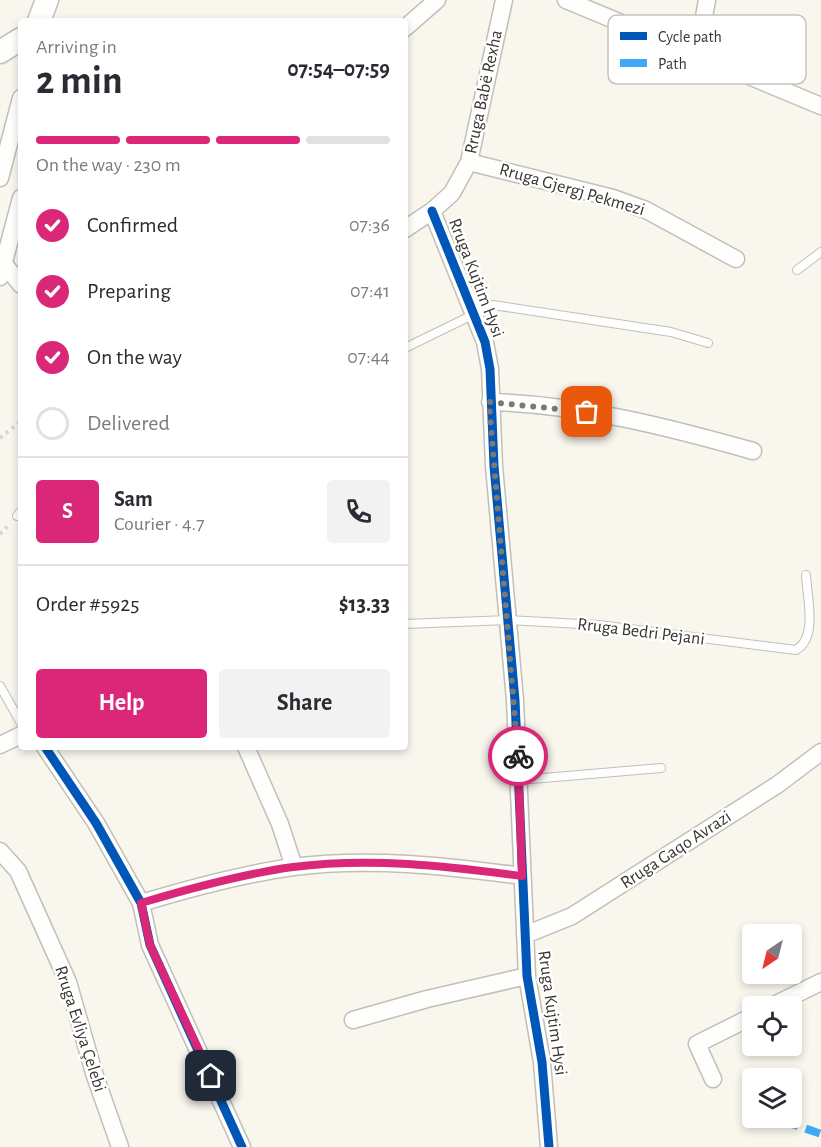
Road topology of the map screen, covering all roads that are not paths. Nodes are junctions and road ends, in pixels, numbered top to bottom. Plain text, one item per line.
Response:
1 (47, 0) edge
2 (437, 0) edge
3 (504, 0) edge
4 (566, 0) edge
5 (707, 0) edge
6 (704, 15) edge
7 (40, 18) edge
8 (608, 18) edge
9 (408, 25) edge
10 (18, 41) edge
11 (0, 52) edge
12 (766, 84) edge
13 (821, 106) edge
14 (18, 109) edge
15 (469, 162) junction
16 (0, 178) edge
17 (18, 210) edge
18 (432, 211) junction
19 (408, 227) edge
20 (821, 252) edge
21 (736, 259) dead end
22 (797, 270) dead end
23 (2, 271) edge
24 (18, 283) edge
25 (472, 313) junction
26 (708, 343) dead end
27 (408, 346) edge
28 (489, 402) junction
29 (753, 451) dead end
30 (806, 575) dead end
31 (508, 620) junction
32 (408, 624) edge
33 (0, 686) edge
34 (18, 718) edge
35 (18, 736) edge
36 (0, 745) edge
37 (47, 750) edge
38 (247, 750) edge
39 (821, 752) edge
40 (661, 768) dead end
41 (520, 780) junction
42 (0, 851) edge
43 (294, 867) junction
44 (522, 876) junction
45 (141, 903) junction
46 (525, 935) junction
47 (527, 976) junction
48 (821, 982) edge
49 (792, 996) edge
50 (353, 1020) dead end
51 (742, 1022) edge
52 (713, 1079) dead end
53 (120, 1147) edge
54 (242, 1147) edge
55 (549, 1147) edge

1 - 7 street
2 - 9 street
3 - 15 street, Rruga Babë Rexha
4 - 8 street
5 - 6 street
10 - 11 street
12 - 13 street
14 - 16 street
15 - 18 street, Rruga Babë Rexha
15 - 21 street, Rruga Gjergj Pekmezi
17 - 23 street
18 - 19 street, Rruga Babë Rexha
18 - 25 street, Rruga Kujtim Hysi
20 - 22 lane
23 - 24 street
25 - 26 lane
25 - 27 lane
25 - 28 street, Rruga Kujtim Hysi
28 - 29 street
28 - 31 street, Rruga Kujtim Hysi
30 - 31 lane, Rruga Bedri Pejani
31 - 32 lane, Rruga Bedri Pejani
31 - 41 street, Rruga Kujtim Hysi
33 - 34 lane
35 - 36 street
37 - 45 street
38 - 43 street
39 - 46 street, Rruga Gaqo Avrazi
40 - 41 lane
41 - 44 street, Rruga Kujtim Hysi
42 - 53 street, Rruga Evliya Çelebi
43 - 44 street
43 - 45 street
44 - 46 street, Rruga Kujtim Hysi
45 - 54 street
46 - 47 street, Rruga Kujtim Hysi
47 - 50 street
47 - 55 street, Rruga Kujtim Hysi
48 - 49 street
51 - 52 street

